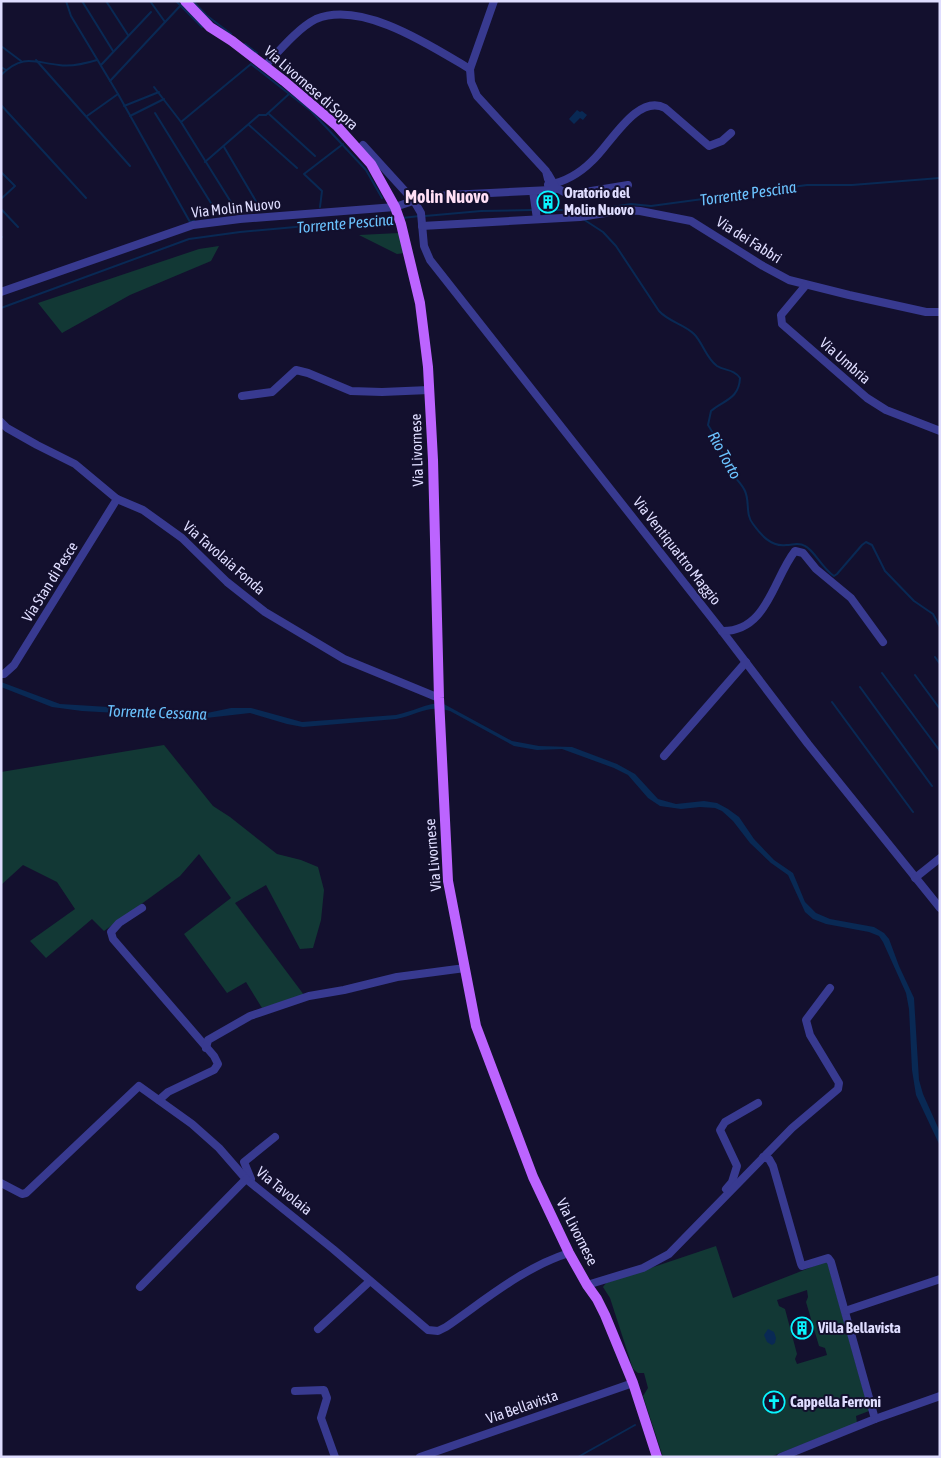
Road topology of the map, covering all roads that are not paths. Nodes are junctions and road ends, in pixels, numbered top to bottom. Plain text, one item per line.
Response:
1 (185, 1) edge
2 (494, 1) edge
3 (265, 66) junction
4 (470, 70) junction
5 (731, 133) dead end
6 (363, 145) dead end
7 (628, 185) dead end
8 (551, 186) junction
9 (532, 191) junction
10 (414, 201) junction
11 (398, 215) junction
12 (536, 217) junction
13 (421, 224) junction
14 (806, 285) junction
15 (1, 292) edge
16 (940, 312) edge
17 (429, 390) junction
18 (242, 396) dead end
19 (1, 422) edge
20 (940, 431) edge
21 (117, 499) junction
22 (722, 631) junction
23 (883, 642) dead end
24 (746, 662) junction
25 (1, 674) edge
26 (439, 699) junction
27 (664, 756) dead end
28 (940, 858) edge
29 (915, 878) junction
30 (142, 908) dead end
31 (940, 908) edge
32 (465, 968) junction
33 (830, 988) dead end
34 (206, 1048) junction
35 (159, 1100) junction
36 (758, 1103) dead end
37 (275, 1137) dead end
38 (763, 1157) junction
39 (246, 1179) junction
40 (1, 1183) edge
41 (255, 1186) junction
42 (708, 1215) junction
43 (569, 1253) junction
44 (940, 1279) edge
45 (370, 1281) junction
46 (587, 1285) junction
47 (140, 1287) dead end
48 (845, 1311) junction
49 (318, 1329) dead end
50 (633, 1383) junction
51 (295, 1390) dead end
52 (940, 1396) edge
53 (875, 1419) junction
54 (334, 1457) edge
55 (420, 1457) edge
56 (657, 1457) edge
57 (781, 1457) edge

1 - 3 main road, Via Livornese di Sopra
2 - 4 street
3 - 4 street
3 - 11 main road, Via Livornese di Sopra
4 - 8 street
5 - 8 street
6 - 10 street, Via Livornese di Sopra
7 - 8 street
8 - 9 street, Via Molin Nuovo
9 - 10 street, Via Molin Nuovo
9 - 12 street
10 - 11 street, Via Molin Nuovo
10 - 13 street, Via Ventiquattro Maggio
11 - 15 street, Via Molin Nuovo
11 - 17 main road, Via Livornese
12 - 13 street, Via dei Fabbri
12 - 14 street, Via dei Fabbri
13 - 22 street, Via Ventiquattro Maggio
14 - 16 street, Via dei Fabbri
14 - 20 street, Via Umbria
17 - 18 street
17 - 26 main road, Via Livornese
19 - 21 street, Via Tavolaia Fonda
21 - 25 street, Via Stan di Pesce
21 - 26 street, Via Tavolaia Fonda
22 - 23 street
22 - 24 street, Via Ventiquattro Maggio
24 - 27 street
24 - 29 street, Via Ventiquattro Maggio
26 - 32 main road, Via Livornese
28 - 29 street
29 - 31 street, Via Ventiquattro Maggio
30 - 34 street
32 - 34 street
32 - 43 main road, Via Livornese
33 - 38 street
34 - 35 street
35 - 39 street, Via Tavolaia
35 - 40 street, Via Tavolaia
36 - 42 street
37 - 41 street
38 - 42 street
38 - 48 street
39 - 41 street, Via Tavolaia
39 - 47 street
41 - 45 street, Via Tavolaia
42 - 46 street
43 - 45 street, Via Tavolaia
43 - 46 main road, Via Livornese
44 - 48 street
45 - 49 street
46 - 50 main road, Via Livornese
48 - 53 street
50 - 55 street, Via Bellavista
50 - 56 main road, Via Livornese
51 - 54 street
52 - 53 street
53 - 57 street

